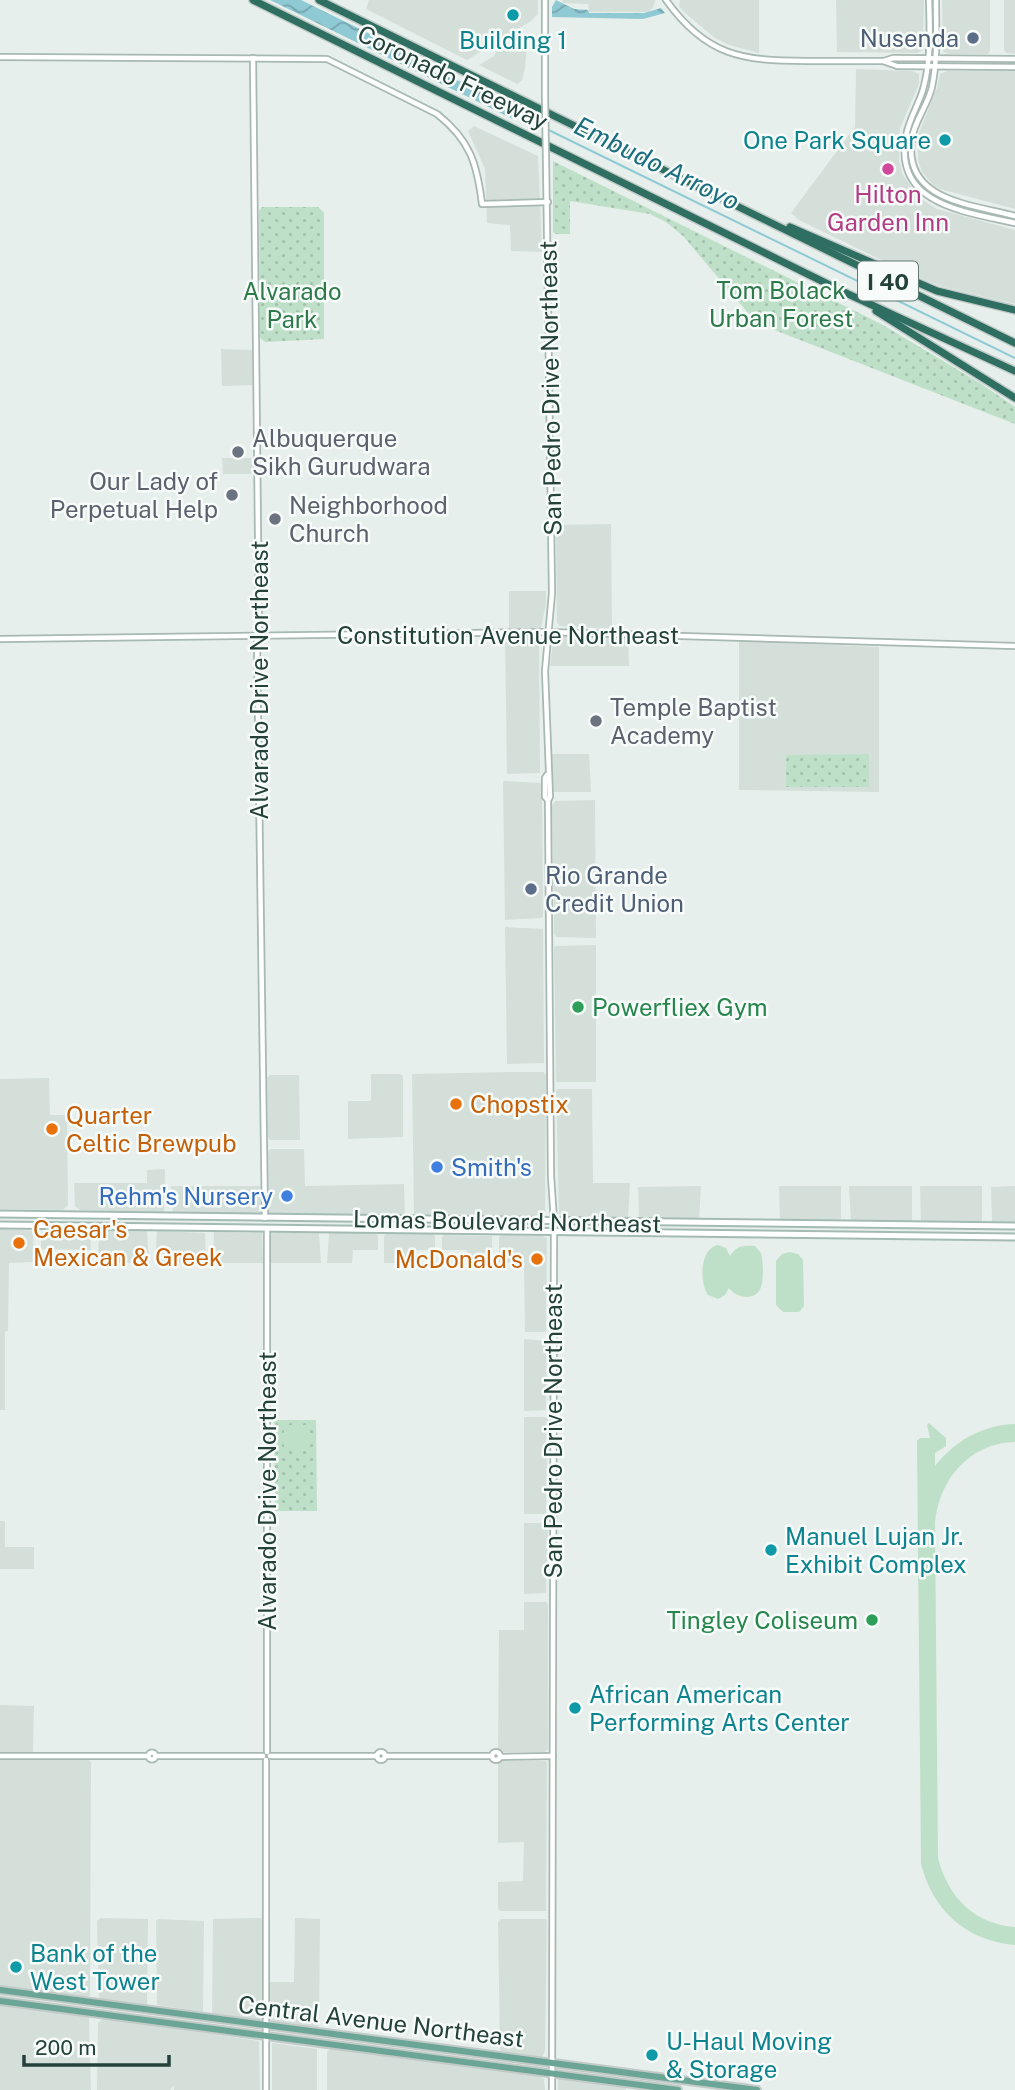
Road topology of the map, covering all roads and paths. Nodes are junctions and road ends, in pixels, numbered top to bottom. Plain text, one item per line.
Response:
1 (253, 0) edge
2 (319, 0) edge
3 (545, 0) edge
4 (666, 0) edge
5 (929, 0) edge
6 (936, 0) edge
7 (0, 57) edge
8 (253, 58) junction
9 (928, 58) junction
10 (935, 58) junction
11 (1015, 59) edge
12 (883, 61) junction
13 (927, 66) junction
14 (934, 66) junction
15 (1015, 66) edge
16 (548, 202) junction
17 (1015, 216) edge
18 (761, 217) junction
19 (1015, 223) edge
20 (848, 294) junction
21 (1015, 310) edge
22 (1015, 343) edge
23 (1015, 371) edge
24 (1015, 398) edge
25 (548, 632) junction
26 (259, 636) junction
27 (0, 639) edge
28 (1015, 646) edge
29 (0, 1214) edge
30 (265, 1218) junction
31 (554, 1222) junction
32 (0, 1225) edge
33 (1015, 1226) edge
34 (267, 1229) junction
35 (553, 1232) junction
36 (1015, 1237) edge
37 (0, 1756) edge
38 (267, 1756) junction
39 (553, 1756) junction
40 (0, 1990) edge
41 (0, 2001) edge
42 (267, 2025) junction
43 (266, 2036) junction
44 (552, 2063) junction
45 (552, 2074) junction
46 (266, 2090) edge
47 (552, 2090) edge
48 (678, 2090) edge
49 (757, 2090) edge

1 - 20 highway, Coronado Freeway / I 40
2 - 18 highway, Coronado Freeway / I 40
3 - 16 street, San Pedro Drive Northeast, bridge
4 - 12 street
5 - 9 street
6 - 10 street
7 - 8 street
8 - 16 street
8 - 26 street, Alvarado Drive Northeast
9 - 10 street
9 - 12 street
9 - 13 street
10 - 11 street
10 - 14 street
12 - 13 street
13 - 14 street
13 - 19 street
14 - 15 street
14 - 17 street
16 - 25 street, San Pedro Drive Northeast
18 - 21 highway
18 - 22 highway, Coronado Freeway / I 40
20 - 23 highway, Coronado Freeway / I 40
20 - 24 highway
25 - 26 street, Constitution Avenue Northeast
25 - 28 street, Constitution Avenue Northeast
25 - 31 street, San Pedro Drive Northeast
26 - 27 street, Constitution Avenue Northeast
26 - 30 street, Alvarado Drive Northeast
29 - 30 main road, Lomas Boulevard Northeast
30 - 31 main road, Lomas Boulevard Northeast
31 - 33 main road, Lomas Boulevard Northeast
31 - 35 street, San Pedro Drive Northeast
32 - 34 main road, Lomas Boulevard Northeast
34 - 35 main road, Lomas Boulevard Northeast
34 - 38 street, Alvarado Drive Northeast
35 - 36 main road, Lomas Boulevard Northeast
35 - 39 street, San Pedro Drive Northeast
37 - 38 street
38 - 39 street
38 - 42 street, Alvarado Drive Northeast
39 - 44 street, San Pedro Drive Northeast
40 - 42 main road, Central Avenue Northeast
41 - 43 main road
42 - 43 street, Alvarado Drive Northeast
42 - 44 main road, Central Avenue Northeast
43 - 45 main road
43 - 46 street, Alvarado Drive Northeast
44 - 45 street, San Pedro Drive Northeast
44 - 49 main road, Central Avenue Northeast
45 - 47 street, San Pedro Drive Northeast
45 - 48 main road

